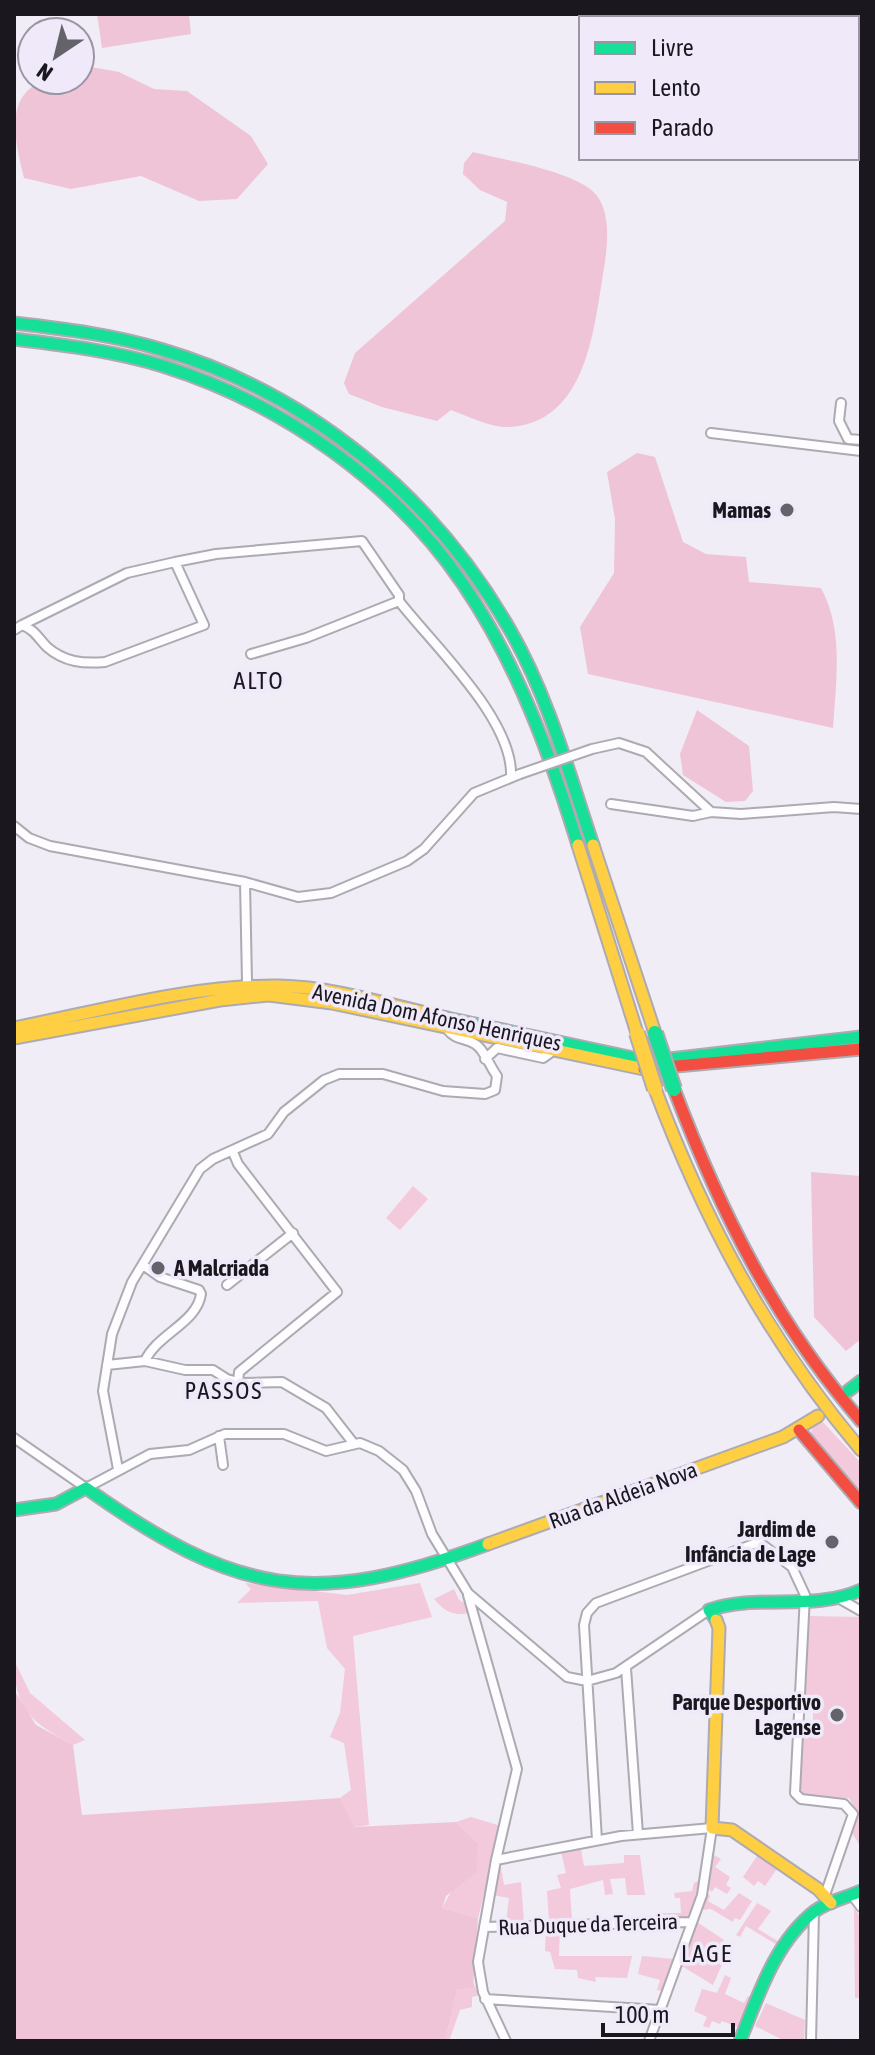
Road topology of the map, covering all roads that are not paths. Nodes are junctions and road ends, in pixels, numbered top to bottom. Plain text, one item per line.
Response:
1 (14, 323) edge
2 (14, 339) edge
3 (841, 403) dead end
4 (711, 433) dead end
5 (861, 440) edge
6 (861, 451) edge
7 (175, 562) junction
8 (399, 601) junction
9 (18, 628) edge
10 (251, 654) dead end
11 (515, 776) junction
12 (611, 804) dead end
13 (861, 809) edge
14 (711, 812) junction
15 (14, 826) edge
16 (245, 882) junction
17 (247, 982) dead end
18 (14, 1028) edge
19 (447, 1029) junction
20 (861, 1037) edge
21 (14, 1038) edge
22 (861, 1049) edge
23 (550, 1053) junction
24 (485, 1059) junction
25 (233, 1152) junction
26 (293, 1233) junction
27 (143, 1265) junction
28 (227, 1285) dead end
29 (145, 1361) junction
30 (107, 1365) junction
31 (861, 1381) edge
32 (238, 1382) junction
33 (848, 1391) dead end
34 (818, 1416) dead end
35 (861, 1421) edge
36 (799, 1430) junction
37 (219, 1436) junction
38 (14, 1438) edge
39 (354, 1444) junction
40 (861, 1450) edge
41 (223, 1465) dead end
42 (118, 1469) junction
43 (86, 1488) junction
44 (861, 1503) edge
45 (14, 1510) edge
46 (446, 1560) junction
47 (861, 1590) edge
48 (468, 1593) junction
49 (840, 1599) junction
50 (805, 1602) junction
51 (709, 1610) junction
52 (861, 1611) edge
53 (626, 1668) junction
54 (587, 1681) junction
55 (712, 1828) junction
56 (638, 1834) junction
57 (597, 1840) junction
58 (496, 1860) junction
59 (858, 1898) edge
60 (828, 1899) junction
61 (814, 1912) junction
62 (692, 1922) junction
63 (484, 1927) junction
64 (793, 1935) junction
65 (813, 1945) junction
66 (485, 1999) junction
67 (660, 2010) junction
68 (506, 2041) edge
69 (649, 2041) edge
70 (740, 2041) edge
71 (811, 2041) edge

1 - 35 main road, bridge
2 - 40 main road, bridge
3 - 5 street
4 - 6 street
7 - 8 street
7 - 9 street
7 - 9 street
8 - 10 street
8 - 11 street
11 - 14 street, bridge
11 - 16 street
12 - 14 street
13 - 14 street
15 - 16 street
16 - 17 street
18 - 20 main road, Avenida Dom Afonso Henriques
19 - 21 main road, Avenida Dom Afonso Henriques
19 - 23 main road, Avenida Dom Afonso Henriques
19 - 24 street
22 - 23 main road, Avenida Dom Afonso Henriques
23 - 24 street
24 - 25 street
25 - 26 street
25 - 27 street
26 - 28 street
26 - 32 street
27 - 29 street
27 - 30 street
29 - 30 street
29 - 32 street
30 - 42 street
31 - 33 main road
32 - 39 street
34 - 36 main road, Rua da Aldeia Nova
36 - 44 main road
36 - 46 main road, Rua da Aldeia Nova
37 - 39 street
37 - 41 street
37 - 42 street
38 - 43 street
39 - 46 street
42 - 43 street
43 - 45 main road
43 - 46 main road, Rua da Aldeia Nova
46 - 48 street
47 - 49 main road
48 - 54 street
48 - 58 street
49 - 50 main road
49 - 52 street
50 - 51 main road
50 - 54 street
50 - 60 street
51 - 53 street
51 - 55 main road
53 - 54 street
53 - 56 street
54 - 57 street
55 - 56 street
55 - 60 main road
55 - 62 street
56 - 57 street
57 - 58 street
58 - 63 street
59 - 60 main road
60 - 61 main road
61 - 64 main road
61 - 65 street
62 - 63 street, Rua Duque da Terceira
62 - 67 street
63 - 66 street
64 - 65 street
64 - 70 main road
65 - 71 street
66 - 67 street
66 - 68 street
67 - 69 street

